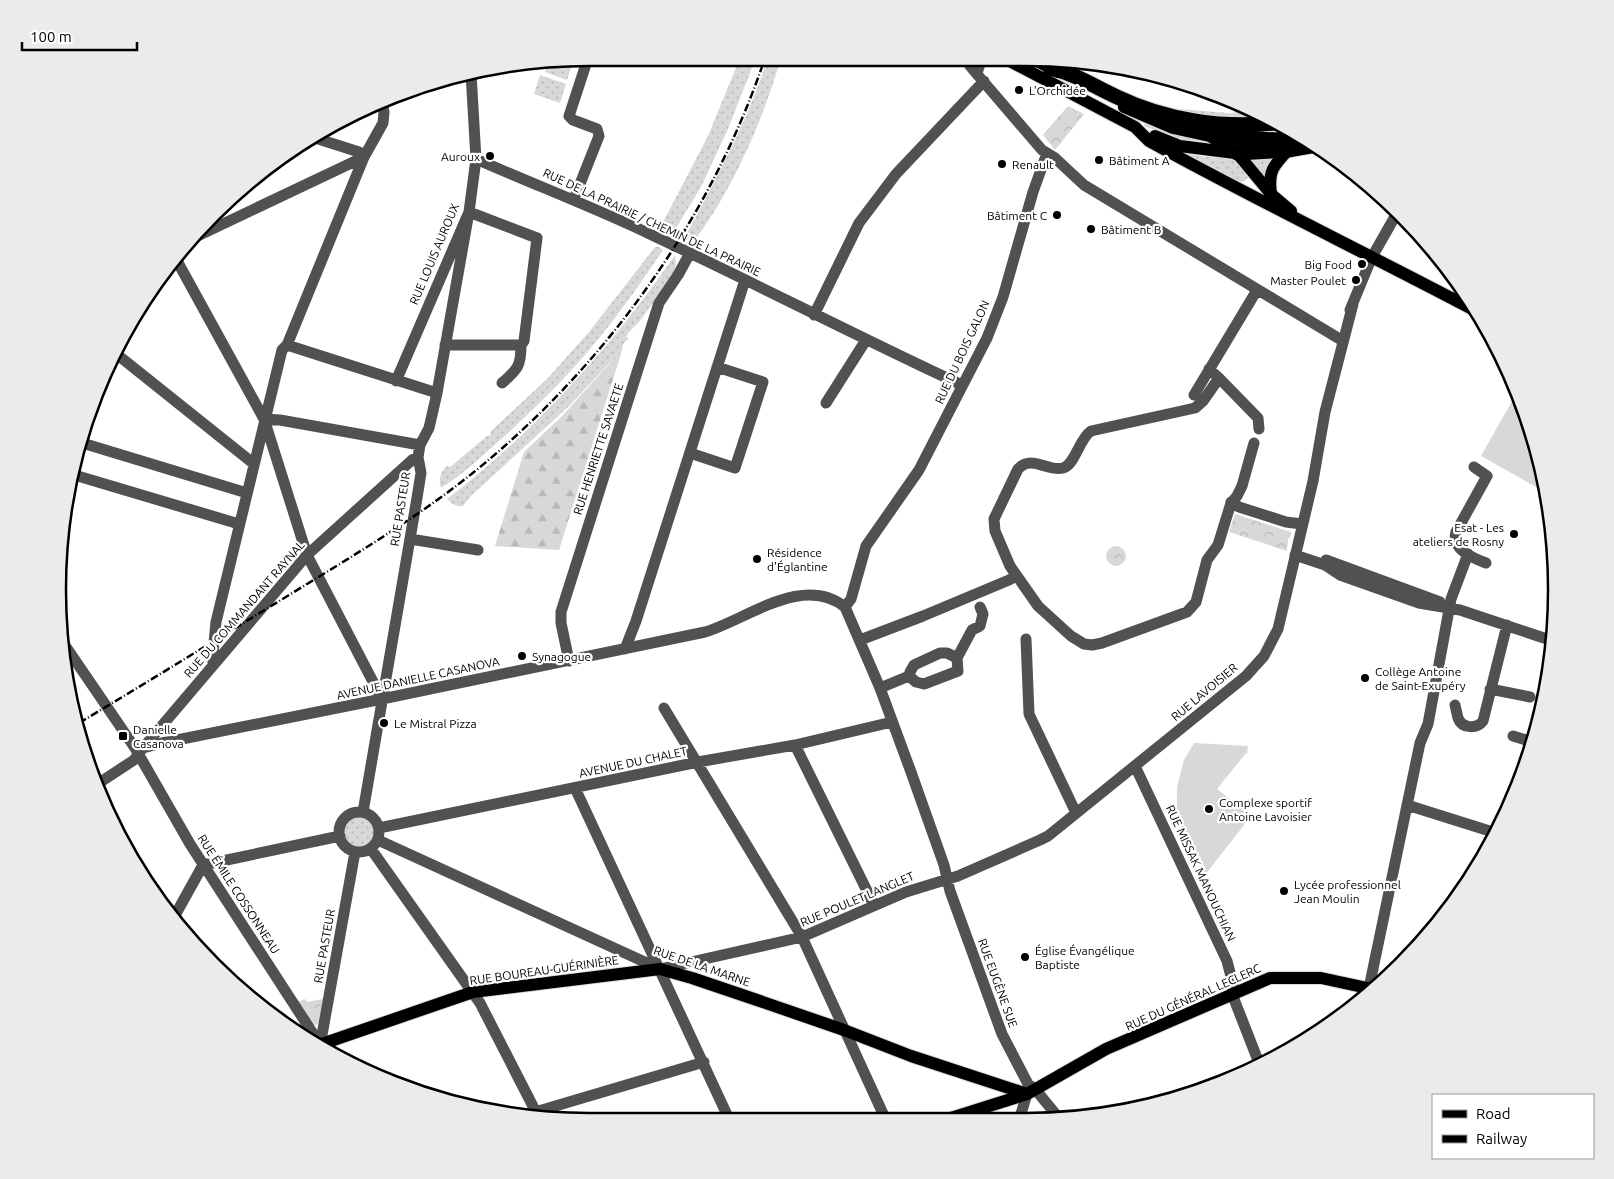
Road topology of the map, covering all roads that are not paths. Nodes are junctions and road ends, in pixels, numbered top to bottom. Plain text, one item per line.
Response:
1 (585, 66) edge
2 (1019, 66) edge
3 (1050, 68) joint
4 (975, 69) edge
5 (471, 80) edge
6 (383, 109) edge
7 (1262, 123) edge
8 (1135, 127) junction
9 (1214, 137) junction
10 (1289, 138) edge
11 (322, 140) edge
12 (1304, 147) edge
13 (1288, 150) junction
14 (1048, 153) junction
15 (1237, 153) junction
16 (364, 157) junction
17 (476, 159) junction
18 (1208, 171) junction
19 (1252, 171) junction
20 (1271, 194) junction
21 (574, 199) junction
22 (469, 212) junction
23 (1393, 219) edge
24 (1300, 220) junction
25 (210, 230) edge
26 (690, 253) junction
27 (1372, 257) junction
28 (179, 265) edge
29 (745, 280) junction
30 (1257, 290) junction
31 (1463, 304) edge
32 (814, 315) junction
33 (866, 340) junction
34 (1340, 340) junction
35 (287, 345) junction
36 (445, 345) junction
37 (521, 345) junction
38 (120, 357) edge
39 (717, 367) junction
40 (1209, 369) junction
41 (1219, 378) junction
42 (396, 381) junction
43 (502, 383) dead end
44 (962, 384) junction
45 (437, 393) junction
46 (1194, 395) dead end
47 (826, 402) dead end
48 (264, 419) junction
49 (1259, 429) dead end
50 (1254, 442) dead end
51 (87, 444) edge
52 (420, 445) junction
53 (690, 454) junction
54 (418, 457) junction
55 (254, 464) junction
56 (1474, 467) dead end
57 (79, 476) edge
58 (247, 493) junction
59 (1233, 503) junction
60 (1297, 523) junction
61 (239, 524) junction
62 (410, 539) junction
63 (478, 550) dead end
64 (1296, 553) junction
65 (1468, 554) junction
66 (307, 555) junction
67 (1486, 563) dead end
68 (1016, 576) junction
69 (846, 607) junction
70 (980, 607) dead end
71 (1450, 607) junction
72 (636, 621) junction
73 (1507, 625) junction
74 (1545, 638) edge
75 (860, 640) junction
76 (1026, 640) dead end
77 (638, 646) junction
78 (625, 649) junction
79 (70, 652) edge
80 (957, 658) junction
81 (570, 661) junction
82 (213, 664) junction
83 (909, 676) junction
84 (880, 688) junction
85 (1490, 689) junction
86 (1530, 697) dead end
87 (382, 699) junction
88 (1455, 705) dead end
89 (664, 708) dead end
90 (892, 722) junction
91 (1513, 736) dead end
92 (1526, 740) edge
93 (795, 745) junction
94 (141, 752) junction
95 (698, 762) junction
96 (1135, 766) junction
97 (103, 781) edge
98 (575, 788) junction
99 (1407, 805) junction
100 (363, 812) junction
101 (1076, 813) junction
102 (379, 828) junction
103 (1489, 831) edge
104 (340, 836) junction
105 (374, 844) junction
106 (355, 852) junction
107 (203, 864) junction
108 (948, 879) junction
109 (874, 905) junction
110 (177, 912) edge
111 (802, 937) junction
112 (660, 969) junction
113 (1372, 981) edge
114 (1364, 988) edge
115 (474, 992) junction
116 (1232, 994) junction
117 (844, 1030) junction
118 (312, 1033) edge
119 (321, 1039) edge
120 (327, 1043) edge
121 (1257, 1058) edge
122 (704, 1062) junction
123 (1031, 1092) junction
124 (531, 1109) edge
125 (547, 1111) edge
126 (1053, 1112) edge
127 (727, 1113) edge
128 (883, 1113) edge
129 (966, 1113) edge
130 (1022, 1113) edge

1 - 21 street
2 - 8 main road
3 - 7 highway
3 - 9 main road
4 - 14 street
4 - 32 street
5 - 17 street, RUE LOUIS AUROUX
6 - 16 street
8 - 15 main road
8 - 18 main road
9 - 10 highway
9 - 15 main road
11 - 16 street
12 - 13 highway
13 - 15 highway
13 - 20 main road
14 - 30 street
14 - 44 street, RUE DU BOIS GALON
15 - 19 main road
16 - 25 street
16 - 35 street
17 - 21 street, RUE DE LA PRAIRIE / CHEMIN DE LA PRAIRIE
17 - 22 street, RUE LOUIS AUROUX
18 - 19 main road
18 - 24 main road
19 - 20 main road
20 - 24 main road
21 - 26 street, RUE DE LA PRAIRIE / CHEMIN DE LA PRAIRIE
22 - 36 street, RUE PASTEUR
22 - 37 street
22 - 42 street, RUE LOUIS AUROUX
23 - 27 street, RUE LAVOISIER
24 - 27 main road
26 - 29 street, RUE DE LA PRAIRIE / CHEMIN DE LA PRAIRIE
26 - 81 street, RUE HENRIETTE SAVAETE
27 - 31 main road
27 - 34 street, RUE LAVOISIER
28 - 48 street
29 - 32 street, RUE DE LA PRAIRIE / CHEMIN DE LA PRAIRIE
29 - 39 street
30 - 34 street
30 - 40 street
32 - 33 street, RUE DE LA PRAIRIE / CHEMIN DE LA PRAIRIE
33 - 44 street, RUE DE LA PRAIRIE / CHEMIN DE LA PRAIRIE
33 - 47 street
34 - 60 street, RUE LAVOISIER
35 - 42 street
35 - 48 street
36 - 37 street
36 - 45 street, RUE PASTEUR
37 - 43 street
38 - 55 street
39 - 53 street
39 - 53 street
40 - 41 street
40 - 46 street
41 - 49 street
41 - 68 street
42 - 45 street
44 - 69 street, RUE DU BOIS GALON
45 - 52 street, RUE PASTEUR
48 - 52 street
48 - 55 street
48 - 66 street
50 - 59 street
51 - 58 street
52 - 54 street, RUE PASTEUR
53 - 72 street
54 - 62 street, RUE PASTEUR
54 - 66 street, RUE DU COMMANDANT RAYNAL
55 - 58 street
56 - 65 street
57 - 61 street
58 - 61 street
59 - 60 street
59 - 68 street
60 - 64 street, RUE LAVOISIER
61 - 82 street
62 - 63 street
62 - 87 street, RUE PASTEUR
64 - 71 street
64 - 96 street, RUE LAVOISIER
65 - 67 street
65 - 71 street
66 - 82 street, RUE DU COMMANDANT RAYNAL
66 - 87 street
68 - 75 street
69 - 75 street, RUE EUGÈNE SUE
69 - 77 street, AVENUE DANIELLE CASANOVA
70 - 80 street
71 - 73 street
71 - 99 street
72 - 77 street
72 - 78 street
73 - 74 street
73 - 85 street
75 - 84 street, RUE EUGÈNE SUE
76 - 101 street
77 - 78 street, AVENUE DANIELLE CASANOVA
78 - 81 street, AVENUE DANIELLE CASANOVA
79 - 94 street, RUE ÉMILE COSSONNEAU
80 - 83 street
80 - 83 street
81 - 87 street, AVENUE DANIELLE CASANOVA
82 - 94 street, RUE DU COMMANDANT RAYNAL
83 - 84 street
84 - 90 street, RUE EUGÈNE SUE
85 - 86 street
85 - 88 street
87 - 94 street, AVENUE DANIELLE CASANOVA
87 - 100 street, RUE PASTEUR
89 - 95 street
90 - 93 street, AVENUE DU CHALET
90 - 108 street, RUE EUGÈNE SUE
91 - 92 street
93 - 95 street, AVENUE DU CHALET
93 - 109 street
94 - 97 street
94 - 107 street, RUE ÉMILE COSSONNEAU
95 - 98 street, AVENUE DU CHALET
95 - 111 street
96 - 101 street, RUE LAVOISIER
96 - 116 street, RUE MISSAK MANOUCHIAN
98 - 102 street, AVENUE DU CHALET
98 - 112 street
99 - 103 street
99 - 113 street
100 - 102 street
100 - 104 street
101 - 108 street, RUE LAVOISIER
102 - 105 street
104 - 106 street
104 - 107 street
105 - 106 street
105 - 112 street, RUE DE LA MARNE
105 - 115 street
106 - 119 street, RUE PASTEUR
107 - 110 street
107 - 118 street, RUE ÉMILE COSSONNEAU
108 - 109 street, RUE POULET LANGLET
108 - 123 street, RUE EUGÈNE SUE
109 - 111 street, RUE POULET LANGLET
111 - 112 street, RUE POULET LANGLET
111 - 117 street
112 - 115 main road, RUE BOUREAU-GUÉRINIÈRE
112 - 117 main road, RUE DE LA MARNE
112 - 122 street
114 - 116 main road, RUE DU GÉNÉRAL LECLERC
115 - 120 main road, RUE BOUREAU-GUÉRINIÈRE
115 - 124 street
116 - 121 street, RUE MISSAK MANOUCHIAN
116 - 123 main road, RUE DU GÉNÉRAL LECLERC
117 - 123 main road, RUE DE LA MARNE
117 - 128 street
122 - 125 street
122 - 127 street
123 - 126 street, RUE EUGÈNE SUE
123 - 129 main road, RUE DU GÉNÉRAL LECLERC
123 - 130 street

